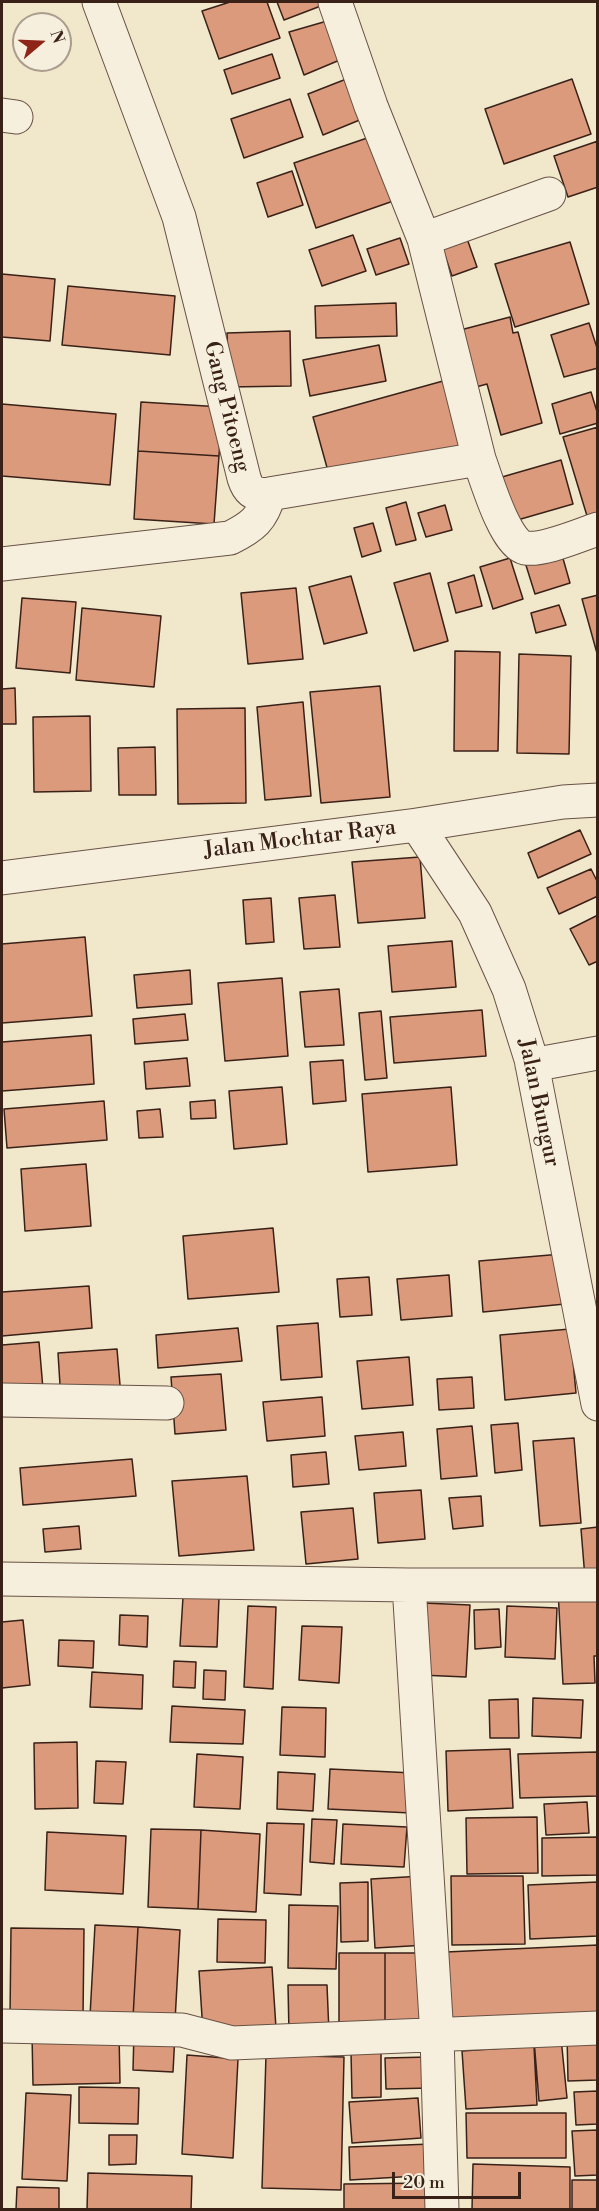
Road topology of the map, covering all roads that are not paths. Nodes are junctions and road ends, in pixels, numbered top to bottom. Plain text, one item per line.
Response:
1 (99, 2) edge
2 (334, 2) edge
3 (549, 194) dead end
4 (424, 239) junction
5 (479, 459) junction
6 (269, 494) junction
7 (597, 529) edge
8 (2, 564) edge
9 (597, 800) edge
10 (417, 825) junction
11 (2, 878) edge
12 (597, 1053) edge
13 (532, 1065) junction
14 (2, 1400) edge
15 (168, 1404) dead end
16 (597, 1404) edge
17 (2, 1579) edge
18 (409, 1585) junction
19 (597, 1585) edge
20 (2, 2026) edge
21 (597, 2028) edge
22 (437, 2036) junction
23 (442, 2210) edge

1 - 6 street, Gang Pitoeng
2 - 4 street
3 - 4 street
4 - 5 street
5 - 6 street, Gang Pitoeng
5 - 7 street
6 - 8 street
9 - 10 street, Jalan Mochtar Raya
10 - 11 street, Jalan Mochtar Raya
10 - 13 street, Jalan Bungur
12 - 13 street
13 - 16 street, Jalan Bungur
14 - 15 street
17 - 18 street
18 - 19 street
18 - 22 street
20 - 22 street
21 - 22 street
22 - 23 street

